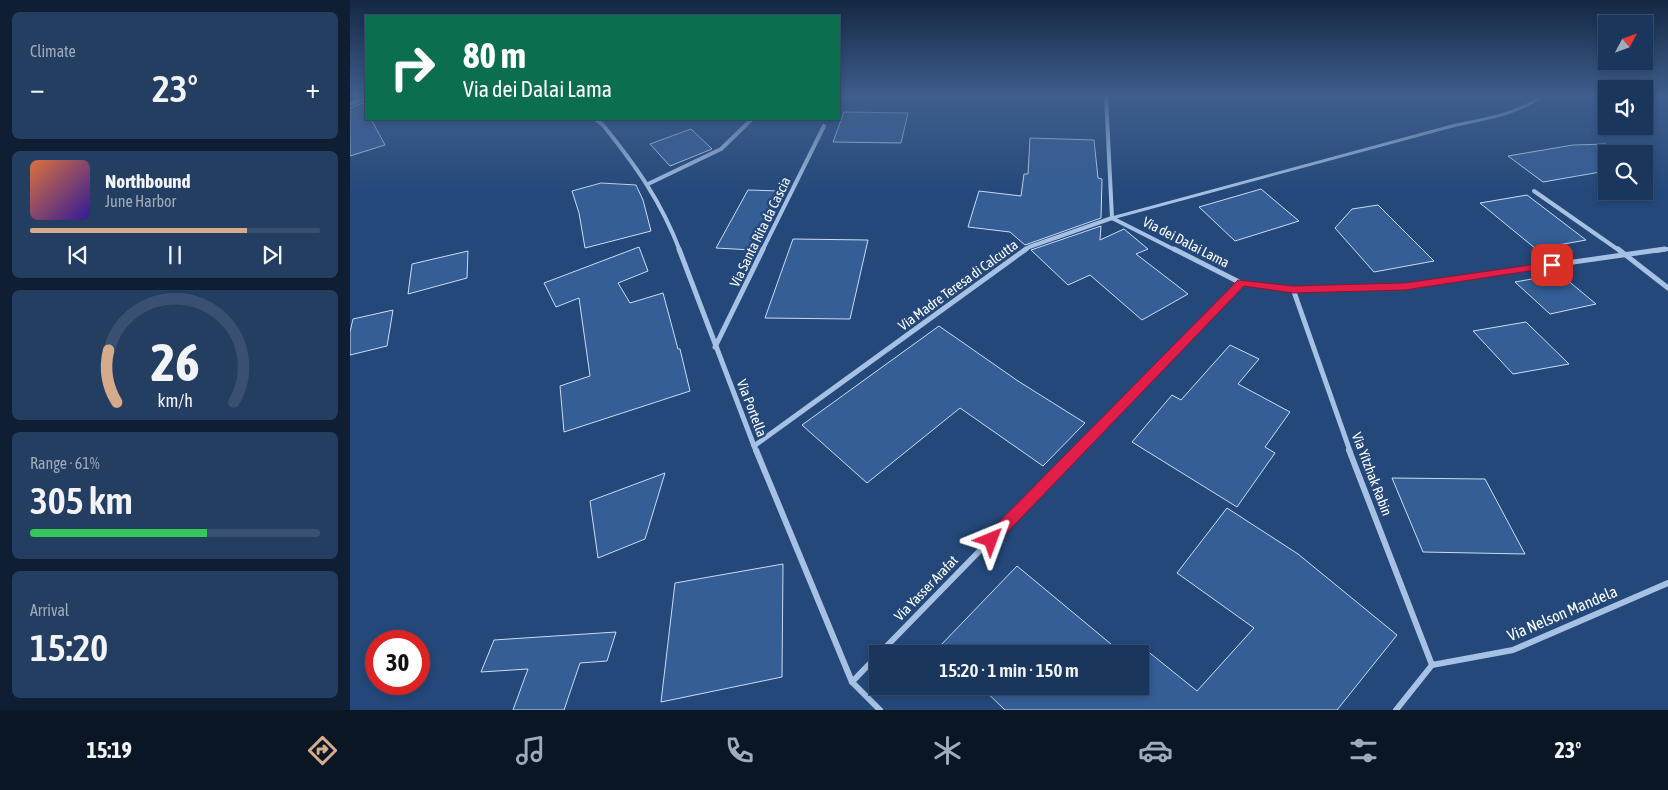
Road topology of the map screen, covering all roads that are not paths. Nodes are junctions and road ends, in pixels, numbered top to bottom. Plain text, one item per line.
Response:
1 (605, 129) edge
2 (742, 129) edge
3 (822, 129) edge
4 (1108, 129) edge
5 (1441, 129) edge
6 (648, 184) junction
7 (1534, 191) dead end
8 (1112, 218) junction
9 (1668, 249) edge
10 (1625, 254) junction
11 (1241, 283) junction
12 (1668, 288) edge
13 (1293, 290) junction
14 (716, 347) junction
15 (754, 446) junction
16 (1668, 583) edge
17 (888, 645) edge
18 (869, 664) edge
19 (1432, 665) junction
20 (852, 682) junction
21 (880, 710) edge
22 (1396, 710) edge

1 - 6 street, Via Portella
2 - 6 street
3 - 14 street, Via Santa Rita da Cascia
4 - 8 street
5 - 8 lane
6 - 14 street, Via Portella
7 - 10 street
8 - 11 street, Via dei Dalai Lama
8 - 15 street, Via Madre Teresa di Calcutta
9 - 10 street, Via dei Dalai Lama
10 - 12 street
10 - 13 street, Via dei Dalai Lama
11 - 13 street, Via dei Dalai Lama
11 - 17 street, Via Yasser Arafat
13 - 19 street, Via Yitzhak Rabin
14 - 15 street, Via Portella
15 - 20 street, Via Portella
16 - 19 street, Via Nelson Mandela
18 - 20 street, Via Yasser Arafat
19 - 22 street
20 - 21 street, Via Portella

